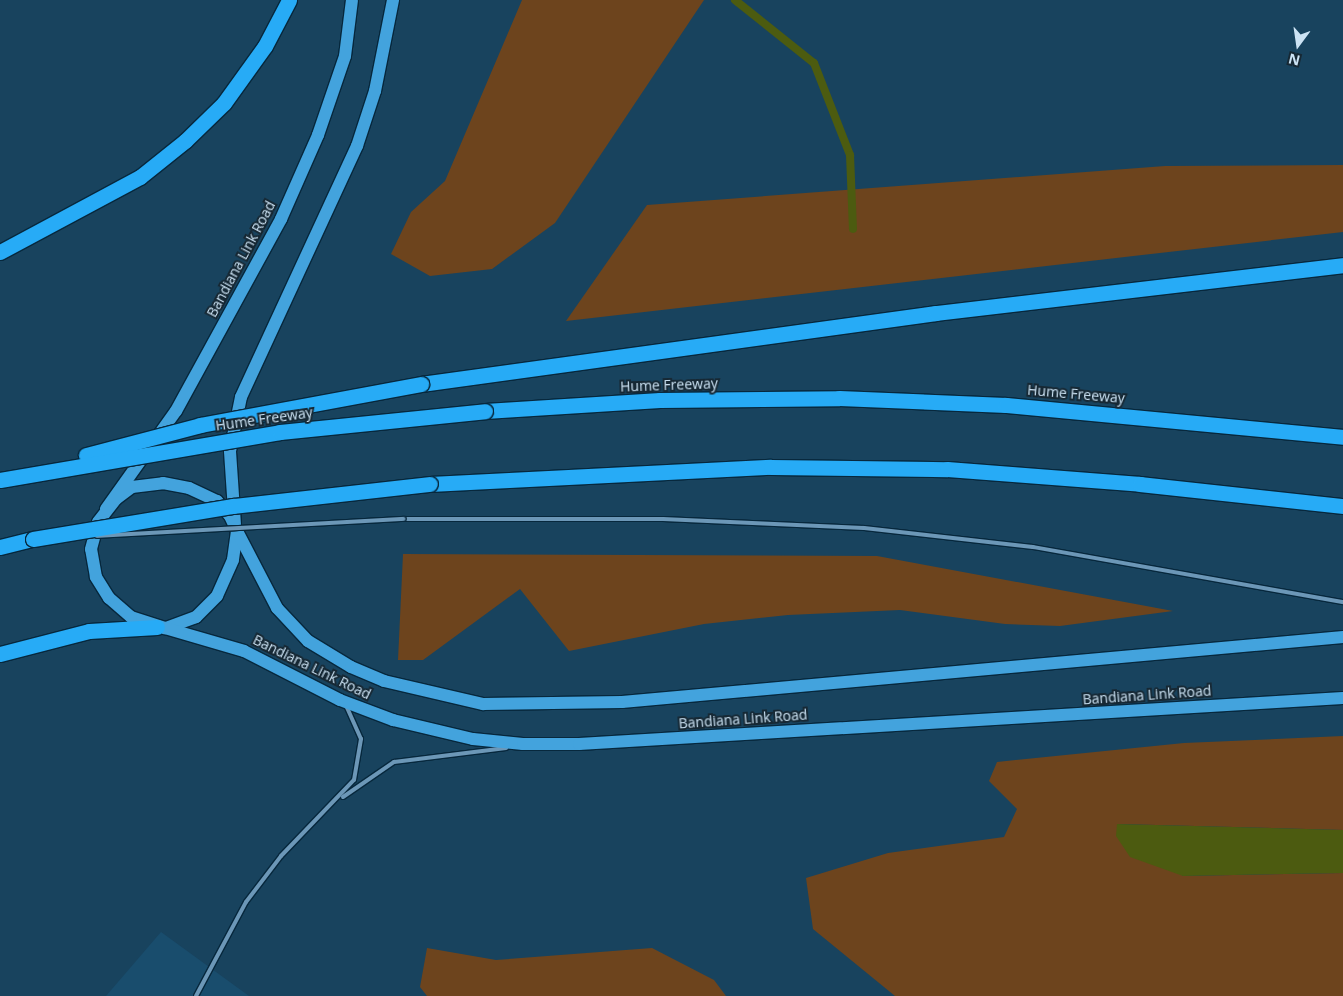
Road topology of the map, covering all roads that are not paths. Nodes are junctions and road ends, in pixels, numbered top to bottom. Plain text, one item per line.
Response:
1 (288, 0) edge
2 (352, 0) edge
3 (393, 0) edge
4 (0, 252) edge
5 (1343, 264) edge
6 (1343, 438) edge
7 (0, 479) edge
8 (1343, 506) edge
9 (106, 509) junction
10 (236, 528) junction
11 (33, 539) junction
12 (0, 547) edge
13 (1343, 602) edge
14 (161, 627) junction
15 (1343, 637) edge
16 (0, 654) edge
17 (1343, 698) edge
18 (340, 700) junction
19 (523, 744) junction
20 (335, 803) junction
21 (196, 996) edge

1 - 4 highway
2 - 9 main road, Bandiana Link Road
3 - 10 main road, Bandiana Link Road
5 - 7 highway, bridge
6 - 7 highway, Hume Freeway, bridge
8 - 11 highway, bridge
9 - 10 main road
9 - 14 main road
10 - 14 main road
10 - 15 main road, Bandiana Link Road
11 - 12 highway
11 - 13 lane, bridge
14 - 16 highway
14 - 18 main road, Bandiana Link Road
17 - 19 main road, Bandiana Link Road
18 - 19 main road, Bandiana Link Road
18 - 20 lane
19 - 20 lane
20 - 21 lane

